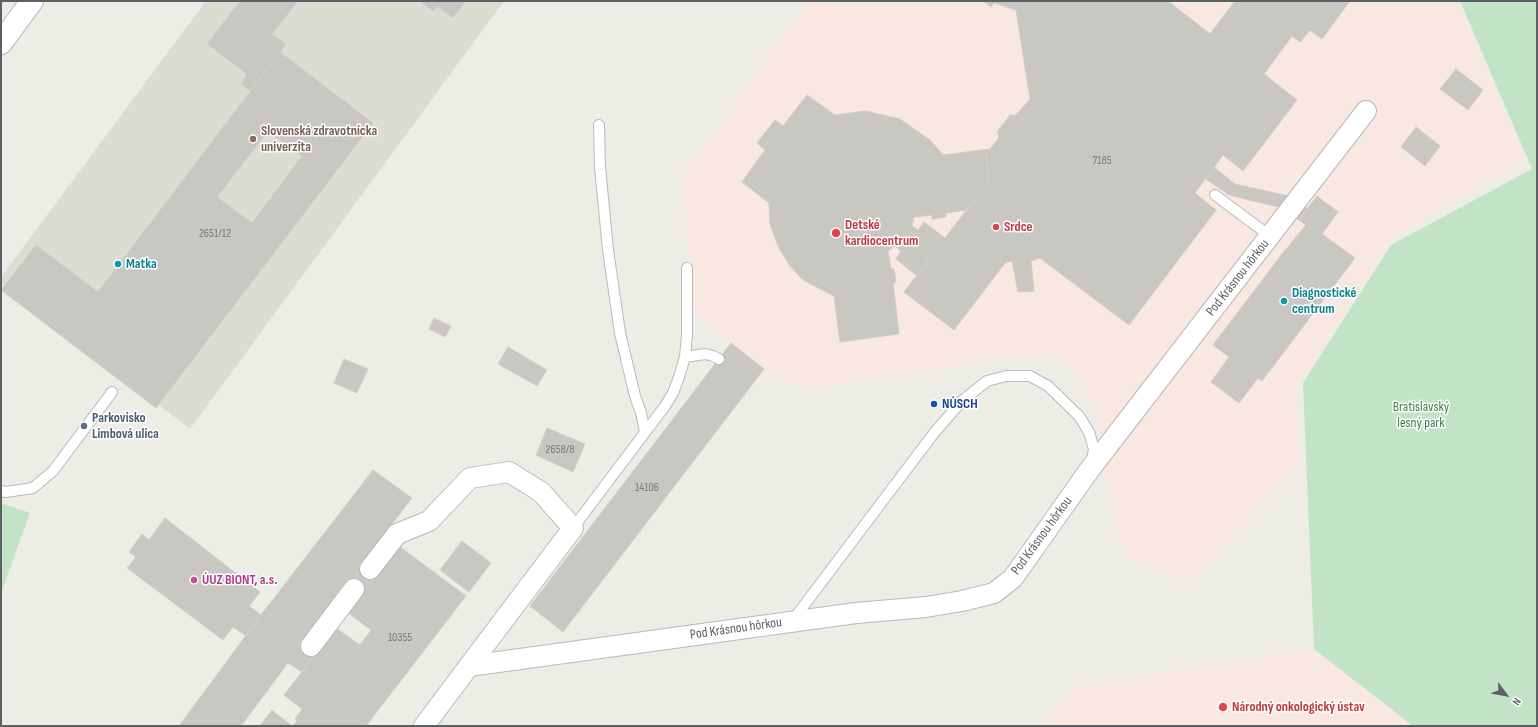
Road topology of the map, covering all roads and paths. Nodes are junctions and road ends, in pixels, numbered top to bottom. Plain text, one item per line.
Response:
1 (32, 1) edge
2 (1, 42) edge
3 (1366, 111) dead end
4 (598, 125) dead end
5 (1215, 195) dead end
6 (1270, 236) junction
7 (687, 268) dead end
8 (685, 357) junction
9 (719, 359) dead end
10 (112, 392) dead end
11 (645, 432) junction
12 (1090, 469) junction
13 (1, 491) edge
14 (573, 528) junction
15 (370, 569) tunnel mouth
16 (354, 589) tunnel mouth
17 (792, 622) junction
18 (311, 646) dead end
19 (469, 666) junction
20 (424, 726) edge

1 - 2 street
3 - 6 street, Pod Krásnou hôrkou
4 - 11 lane
5 - 6 lane
6 - 12 street, Pod Krásnou hôrkou
7 - 8 lane
8 - 9 lane
8 - 11 lane
10 - 13 lane
11 - 14 lane
12 - 17 street, Pod Krásnou hôrkou
12 - 17 lane
14 - 15 street
14 - 19 street
16 - 18 street
17 - 19 street, Pod Krásnou hôrkou
19 - 20 street

